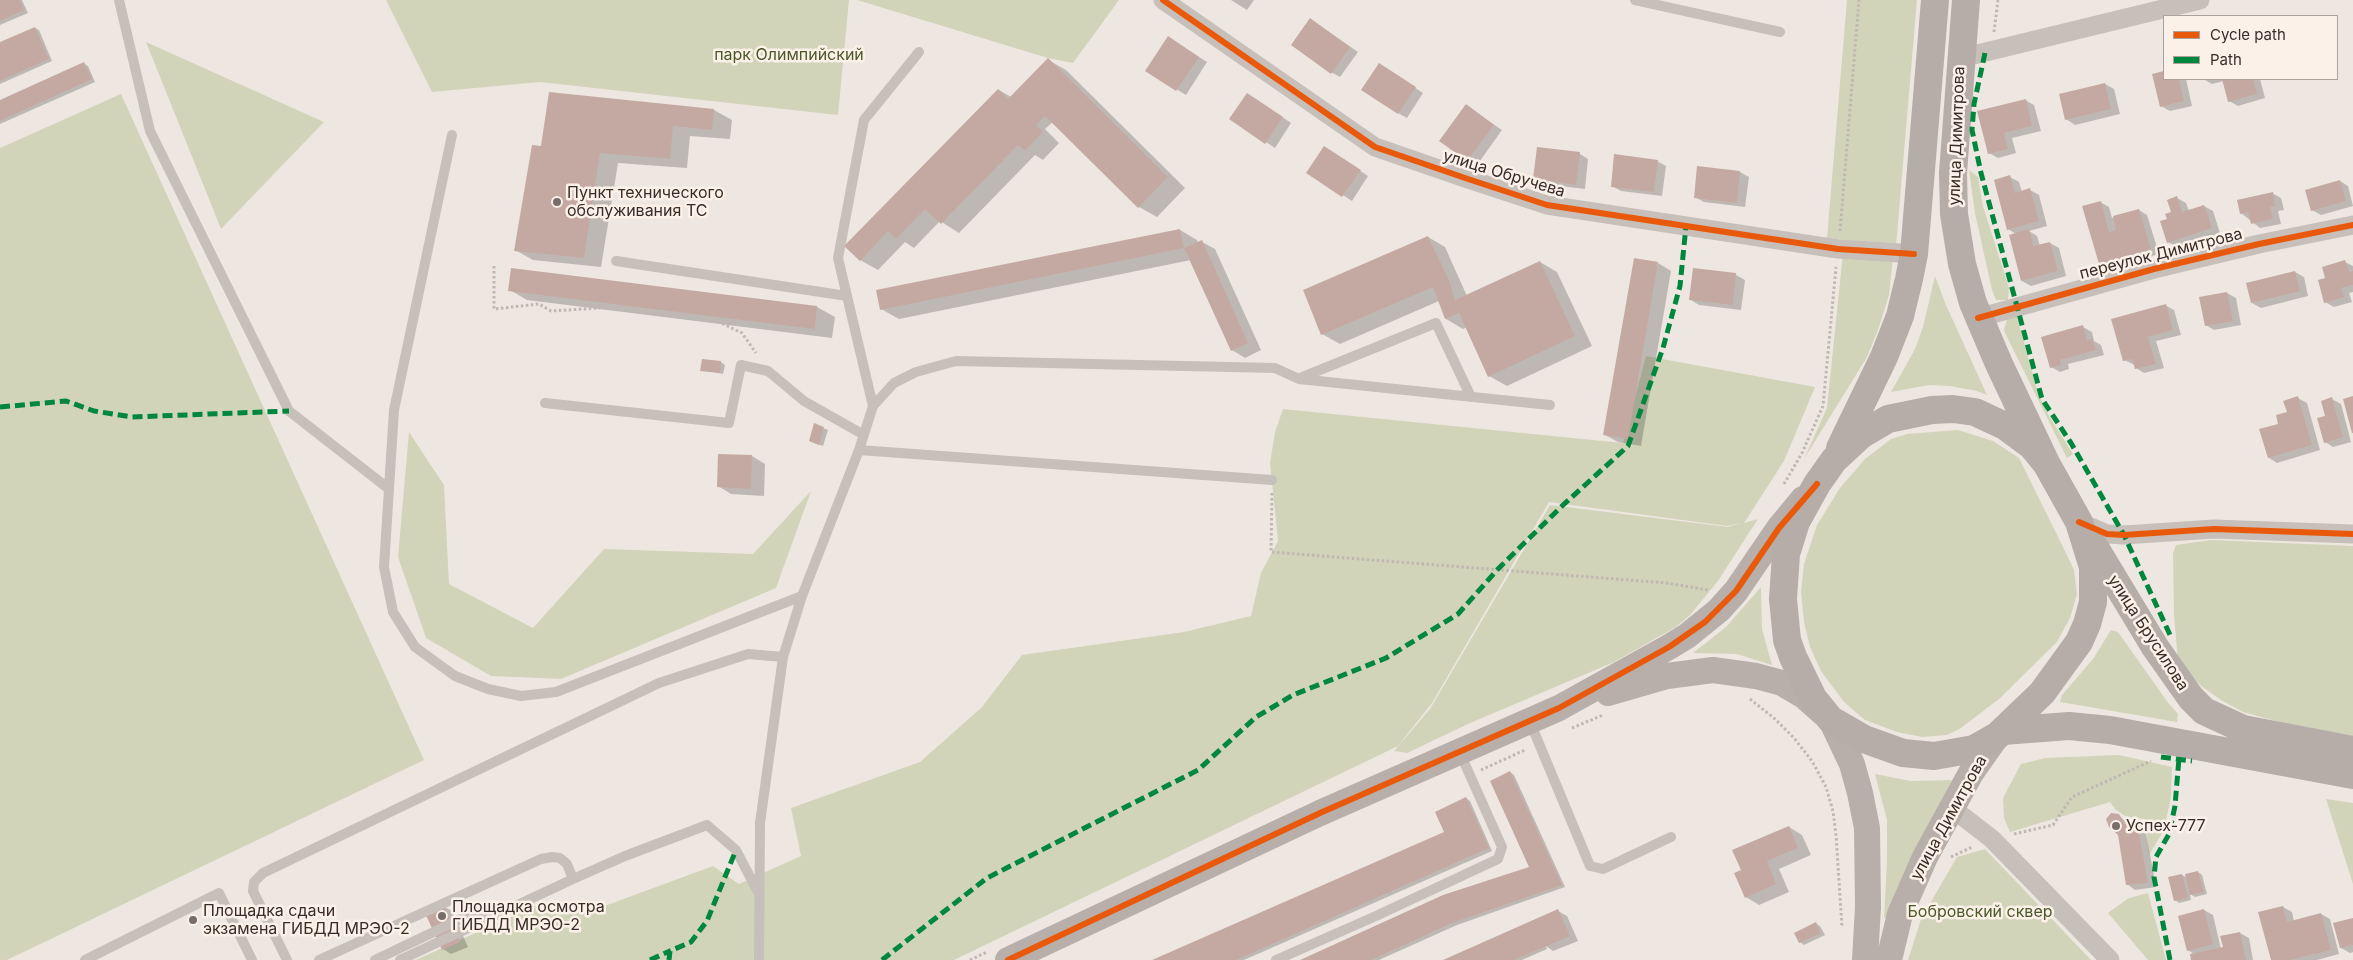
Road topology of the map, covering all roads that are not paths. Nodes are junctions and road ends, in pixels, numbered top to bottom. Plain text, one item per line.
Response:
1 (119, 0) edge
2 (1163, 0) edge
3 (1635, 0) edge
4 (1935, 0) edge
5 (1966, 0) edge
6 (2200, 0) edge
7 (1780, 32) dead end
8 (919, 52) dead end
9 (1973, 56) junction
10 (452, 135) dead end
11 (2353, 225) edge
12 (1914, 254) junction
13 (616, 261) dead end
14 (847, 296) junction
15 (1978, 318) junction
16 (1299, 379) junction
17 (1471, 397) junction
18 (545, 403) dead end
19 (1550, 405) dead end
20 (873, 406) junction
21 (864, 435) junction
22 (859, 450) junction
23 (1834, 460) junction
24 (2046, 463) junction
25 (1272, 480) road end
26 (1816, 484) junction
27 (389, 490) junction
28 (2079, 522) junction
29 (2353, 534) edge
30 (802, 596) junction
31 (783, 656) junction
32 (1559, 708) junction
33 (1828, 717) junction
34 (1535, 732) junction
35 (2000, 734) junction
36 (2353, 750) edge
37 (1464, 764) junction
38 (2353, 776) edge
39 (1952, 808) junction
40 (1671, 837) dead end
41 (573, 879) junction
42 (759, 895) junction
43 (488, 919) junction
44 (85, 960) edge
45 (252, 960) edge
46 (287, 960) edge
47 (319, 960) edge
48 (375, 960) edge
49 (400, 960) edge
50 (759, 960) edge
51 (1008, 960) edge
52 (1276, 960) edge
53 (1865, 960) edge
54 (1889, 960) edge
55 (2110, 960) edge

1 - 27 lane
2 - 12 street, улица Обручева
3 - 7 lane
4 - 12 main road, улица Димитрова
5 - 9 main road, улица Димитрова
6 - 9 street
8 - 14 lane
9 - 15 main road, улица Димитрова
10 - 27 lane
11 - 15 street, переулок Димитрова
12 - 23 main road, улица Димитрова
13 - 14 lane
14 - 20 lane
15 - 24 main road, улица Димитрова
16 - 17 lane
16 - 17 lane
16 - 20 lane
17 - 19 lane
18 - 21 lane
20 - 21 lane
21 - 22 lane
22 - 25 lane
22 - 30 lane
23 - 24 main road, улица Димитрова
23 - 26 main road, улица Димитрова
24 - 28 main road, улица Димитрова
26 - 32 street
26 - 33 main road, улица Димитрова
27 - 30 lane
28 - 29 street
28 - 35 main road, улица Димитрова
28 - 36 main road, улица Брусилова
30 - 31 lane
31 - 42 lane
31 - 46 lane
32 - 33 street
32 - 34 street
33 - 35 main road, улица Димитрова
33 - 53 street, улица Димитрова
34 - 37 street
34 - 40 lane
35 - 38 main road
35 - 39 street, улица Димитрова
37 - 51 street
37 - 52 lane
39 - 54 street, улица Димитрова
39 - 55 street
41 - 42 lane
41 - 43 lane
41 - 47 lane
42 - 50 lane
43 - 48 lane
43 - 49 lane
44 - 45 lane

